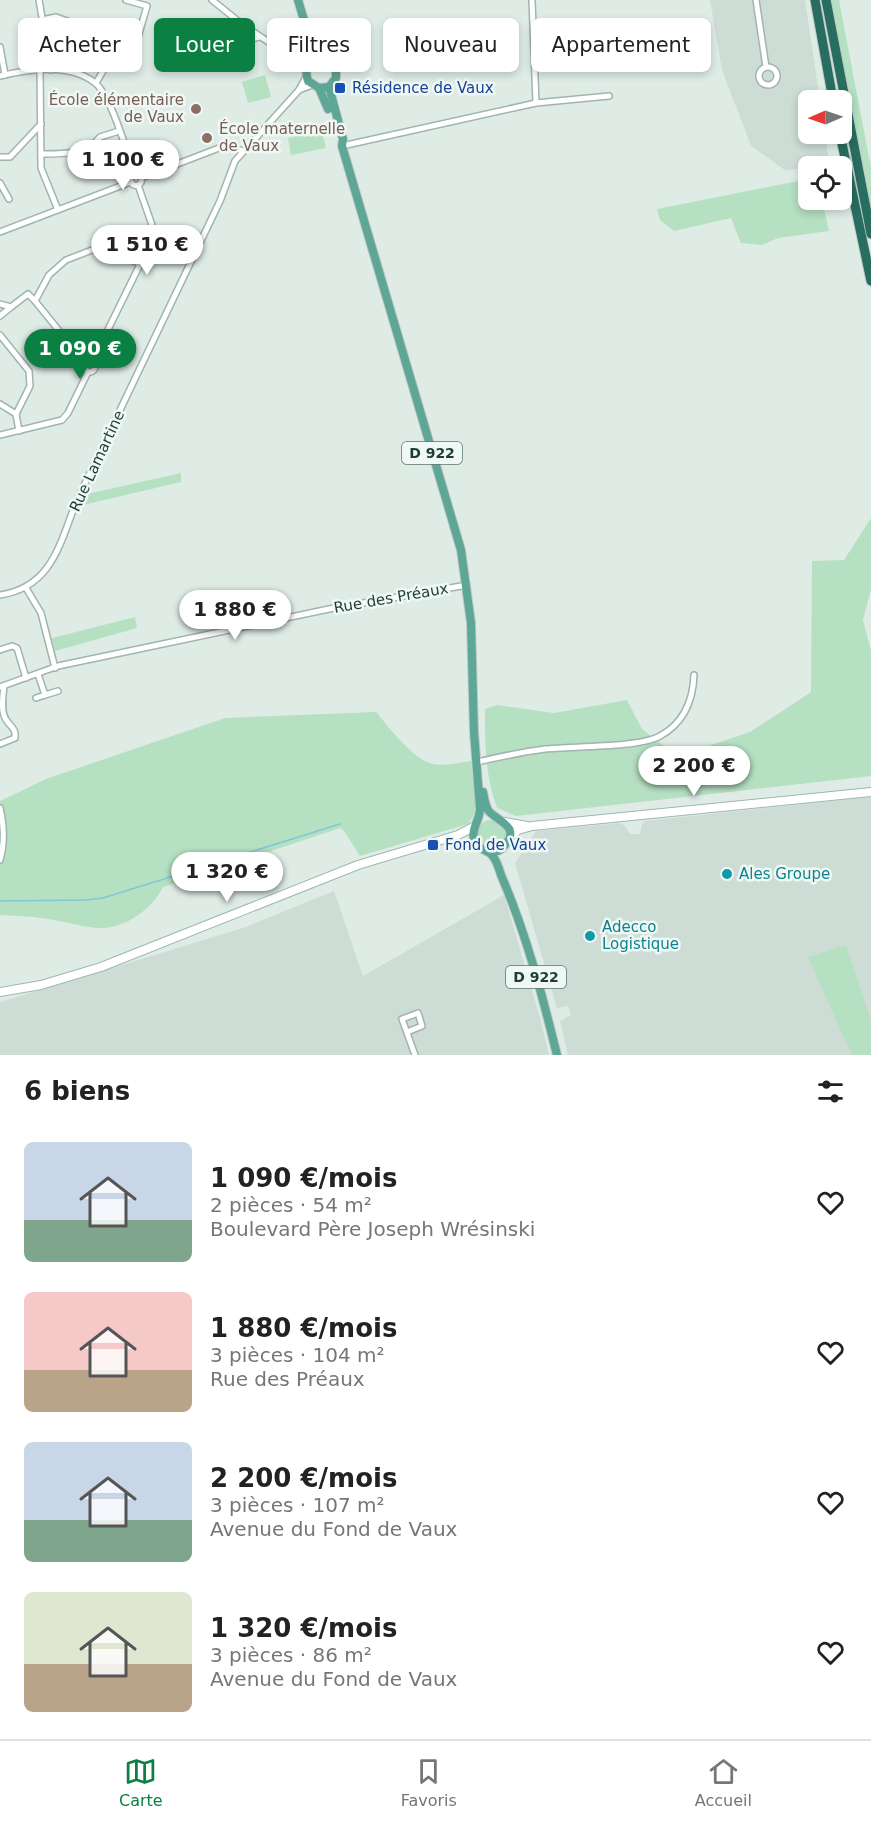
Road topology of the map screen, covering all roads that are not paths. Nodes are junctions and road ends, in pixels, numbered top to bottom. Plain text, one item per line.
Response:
1 (39, 0) edge
2 (126, 0) edge
3 (212, 0) edge
4 (298, 0) edge
5 (532, 0) edge
6 (756, 0) edge
7 (815, 0) edge
8 (826, 0) edge
9 (42, 18) edge
10 (303, 18) edge
11 (142, 23) edge
12 (260, 37) junction
13 (255, 38) edge
14 (267, 42) edge
15 (0, 47) edge
16 (766, 66) dead end
17 (25, 72) edge
18 (40, 72) edge
19 (64, 72) edge
20 (102, 72) edge
21 (305, 72) edge
22 (311, 72) edge
23 (336, 72) edge
24 (2, 75) edge
25 (311, 81) junction
26 (96, 83) junction
27 (329, 87) junction
28 (299, 90) junction
29 (832, 90) edge
30 (609, 96) dead end
31 (536, 104) junction
32 (41, 124) junction
33 (118, 131) junction
34 (842, 144) edge
35 (342, 146) junction
36 (243, 151) junction
37 (41, 154) junction
38 (0, 157) edge
39 (135, 175) junction
40 (141, 177) junction
41 (131, 182) junction
42 (0, 183) edge
43 (138, 185) junction
44 (9, 199) dead end
45 (58, 210) junction
46 (0, 232) edge
47 (871, 234) edge
48 (140, 264) junction
49 (871, 281) edge
50 (35, 301) junction
51 (0, 304) edge
52 (11, 307) junction
53 (0, 316) edge
54 (0, 335) edge
55 (89, 363) junction
56 (88, 372) junction
57 (0, 404) edge
58 (16, 414) junction
59 (19, 431) junction
60 (0, 435) edge
61 (467, 585) junction
62 (26, 588) junction
63 (0, 595) edge
64 (0, 650) edge
65 (55, 668) junction
66 (38, 674) junction
67 (694, 675) dead end
68 (26, 678) junction
69 (2, 687) edge
70 (58, 691) dead end
71 (45, 695) junction
72 (36, 698) dead end
73 (0, 744) edge
74 (477, 765) junction
75 (871, 791) edge
76 (0, 808) edge
77 (495, 816) junction
78 (505, 822) junction
79 (477, 824) junction
80 (532, 826) junction
81 (458, 835) junction
82 (509, 838) junction
83 (474, 839) junction
84 (502, 849) junction
85 (486, 851) junction
86 (0, 860) edge
87 (510, 895) junction
88 (0, 992) edge
89 (407, 1032) dead end
90 (415, 1055) edge
91 (557, 1055) edge

1 - 9 street
2 - 11 street
3 - 12 street
4 - 10 main road
5 - 31 street
6 - 16 street
7 - 29 highway
8 - 47 highway
12 - 13 street
12 - 14 street
15 - 24 street
17 - 24 street
18 - 32 street
19 - 26 street
20 - 26 street
21 - 25 street
22 - 25 main road
23 - 27 main road
25 - 27 main road
25 - 28 street, Rue Lamartine
25 - 28 street, Rue Lamartine
25 - 35 main road, D 922
26 - 33 street
27 - 35 main road, D 922
28 - 36 street, Rue Lamartine
30 - 31 street
31 - 35 street
32 - 37 street
32 - 38 street
33 - 37 street
33 - 39 street
34 - 49 highway
35 - 61 main road, D 922
36 - 40 street
36 - 62 street, Rue Lamartine
37 - 45 street
39 - 40 street
39 - 41 street
40 - 43 street
41 - 43 street
41 - 45 street
42 - 44 street
43 - 48 street
45 - 46 street
48 - 50 street
48 - 55 street
50 - 52 street
50 - 55 street
51 - 52 street
52 - 53 street
54 - 58 street
55 - 56 street
55 - 56 street
56 - 59 street
57 - 58 street
58 - 59 street
59 - 60 street
61 - 65 street, Rue des Préaux
61 - 74 main road, D 922
62 - 63 street, Rue Lamartine
62 - 65 street
64 - 68 street
65 - 66 street, Rue des Préaux
66 - 68 street, Rue des Préaux
66 - 71 street
67 - 74 street
68 - 69 street, Rue des Préaux
69 - 73 street
70 - 71 street
71 - 72 street
74 - 77 main road, D 922
74 - 79 main road, D 922
75 - 80 street
76 - 86 street
77 - 78 main road
77 - 79 main road
78 - 80 street
78 - 82 main road
79 - 81 street
79 - 83 main road
80 - 82 street
81 - 83 street
81 - 88 street
82 - 84 main road
83 - 85 main road
84 - 85 main road
84 - 87 main road, D 922
85 - 87 main road, D 922
87 - 91 main road, D 922
89 - 90 street

